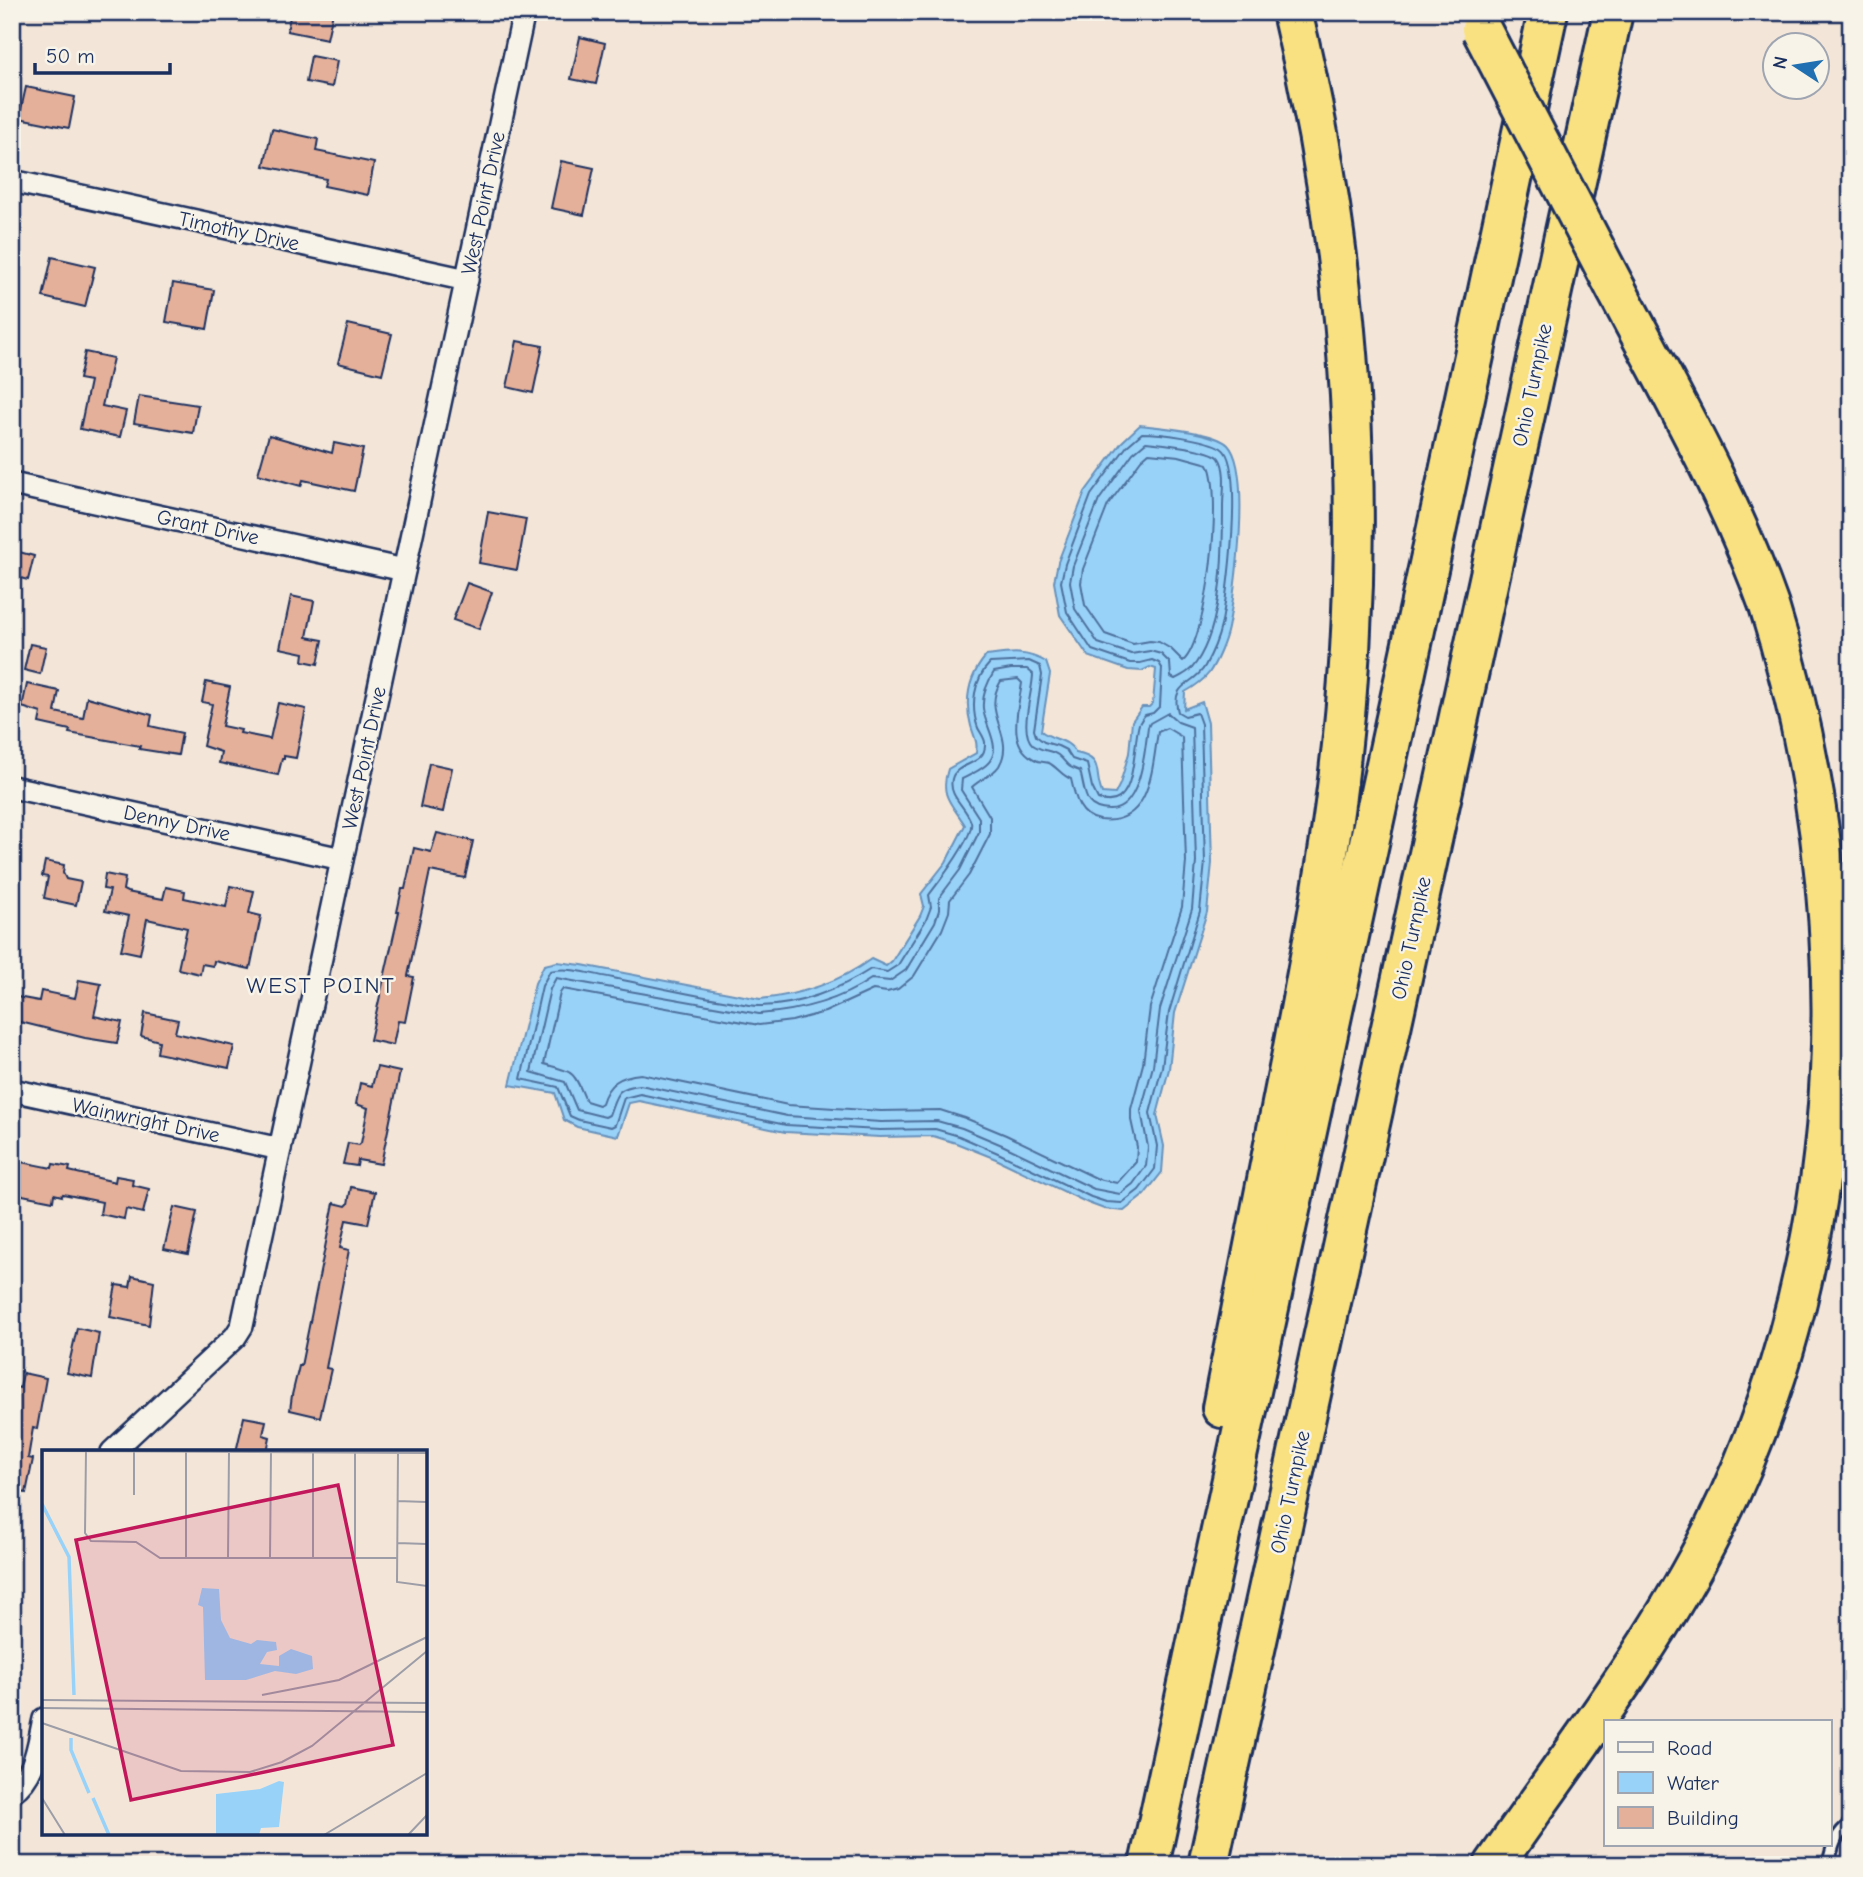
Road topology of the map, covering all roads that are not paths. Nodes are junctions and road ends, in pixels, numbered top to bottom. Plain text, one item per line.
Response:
1 (524, 12) edge
2 (1292, 12) edge
3 (1548, 12) edge
4 (1613, 12) edge
5 (1476, 21) edge
6 (12, 181) edge
7 (467, 280) junction
8 (12, 484) edge
9 (404, 570) junction
10 (12, 788) edge
11 (342, 859) junction
12 (12, 1090) edge
13 (280, 1149) junction
14 (114, 1450) edge
15 (1180, 1727) junction
16 (42, 1728) edge
17 (12, 1792) edge
18 (1851, 1824) edge
19 (1149, 1865) edge
20 (1208, 1865) edge
21 (1494, 1865) edge
22 (1828, 1865) edge

1 - 7 street, West Point Drive
2 - 15 highway
3 - 15 highway
4 - 20 highway, Ohio Turnpike
5 - 21 highway, bridge
6 - 7 street, Timothy Drive
7 - 9 street, West Point Drive
8 - 9 street, Grant Drive
9 - 11 street, West Point Drive
10 - 11 street, Denny Drive
11 - 13 street, West Point Drive
12 - 13 street, Wainwright Drive
13 - 14 street, West Point Drive
15 - 19 highway
16 - 17 street
18 - 22 lane

